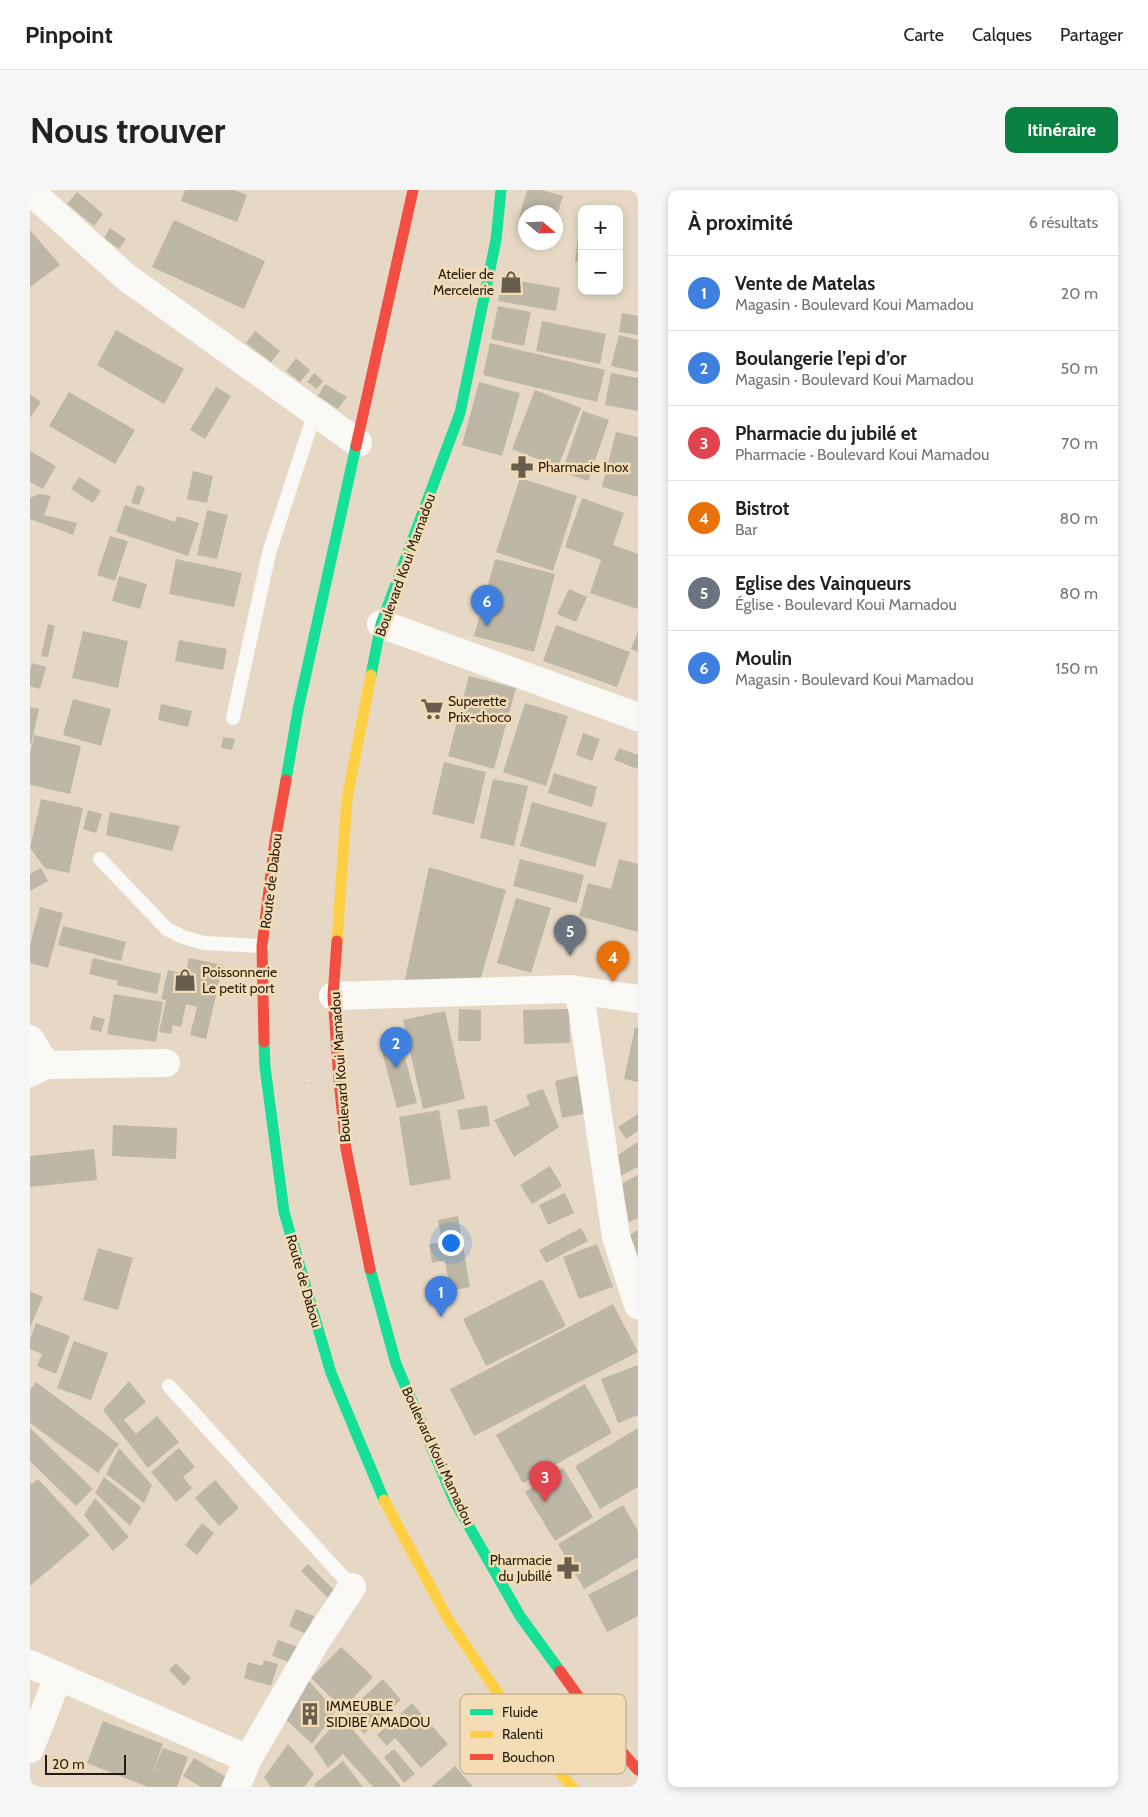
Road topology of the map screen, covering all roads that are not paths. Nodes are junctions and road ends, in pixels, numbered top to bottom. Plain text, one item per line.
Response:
1 (413, 190) edge
2 (501, 190) edge
3 (30, 191) edge
4 (315, 412) junction
5 (358, 443) junction
6 (381, 624) junction
7 (638, 717) edge
8 (233, 718) dead end
9 (100, 859) dead end
10 (262, 946) junction
11 (571, 989) junction
12 (333, 996) junction
13 (638, 1000) edge
14 (30, 1039) edge
15 (166, 1062) dead end
16 (38, 1069) edge
17 (638, 1305) edge
18 (169, 1386) dead end
19 (352, 1587) joint
20 (30, 1664) edge
21 (58, 1677) junction
22 (499, 1694) edge
23 (577, 1694) edge
24 (30, 1749) edge
25 (626, 1756) edge
26 (248, 1758) junction
27 (638, 1770) edge
28 (561, 1774) edge
29 (236, 1787) edge
30 (572, 1787) edge

1 - 5 main road
2 - 6 main road, Boulevard Koui Mamadou
3 - 4 street
4 - 5 street
4 - 8 lane
5 - 10 main road, Route de Dabou
6 - 7 street
6 - 12 main road, Boulevard Koui Mamadou
9 - 10 lane
10 - 22 main road, Route de Dabou
11 - 12 street
11 - 13 street
11 - 17 street
12 - 23 main road, Boulevard Koui Mamadou
14 - 16 street
15 - 16 street
18 - 19 lane
19 - 26 street
20 - 21 street
21 - 24 street
21 - 26 street
25 - 27 main road, Boulevard Koui Mamadou
26 - 29 street
28 - 30 main road, Route de Dabou

